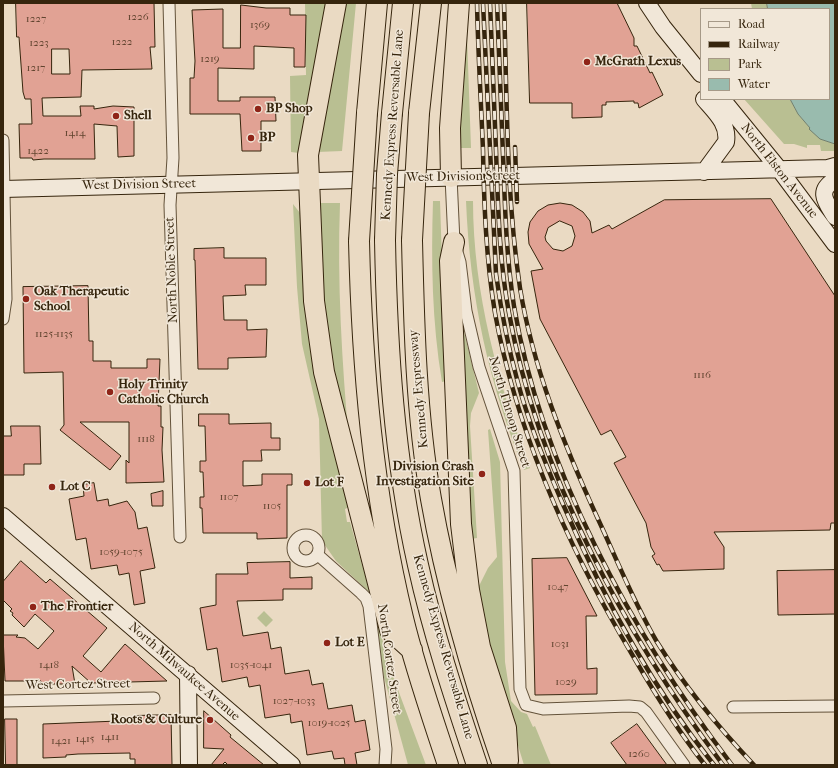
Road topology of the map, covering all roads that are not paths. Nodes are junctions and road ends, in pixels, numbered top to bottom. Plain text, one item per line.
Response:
1 (169, 3) edge
2 (336, 3) edge
3 (377, 3) edge
4 (403, 3) edge
5 (431, 3) edge
6 (459, 3) edge
7 (647, 3) edge
8 (700, 73) edge
9 (705, 100) edge
10 (723, 100) edge
11 (3, 140) edge
12 (780, 170) junction
13 (833, 171) edge
14 (704, 172) junction
15 (450, 177) junction
16 (309, 180) junction
17 (171, 185) junction
18 (4, 189) edge
19 (835, 217) edge
20 (454, 242) junction
21 (835, 244) edge
22 (3, 319) edge
23 (3, 516) edge
24 (9, 527) edge
25 (180, 537) dead end
26 (318, 555) dead end
27 (412, 650) junction
28 (188, 674) junction
29 (154, 698) dead end
30 (3, 701) edge
31 (835, 706) edge
32 (732, 707) dead end
33 (189, 765) edge
34 (292, 765) edge
35 (385, 765) edge
36 (448, 765) edge
37 (477, 765) edge
38 (503, 765) edge
39 (508, 765) edge
40 (684, 765) edge

1 - 17 street, North Noble Street
2 - 16 highway
3 - 27 highway, bridge
4 - 37 highway, Kennedy Express Reversable Lane, bridge
5 - 38 highway, Kennedy Expressway, bridge
6 - 15 highway
7 - 8 main road
9 - 14 main road
10 - 12 main road, North Elston Avenue
11 - 18 street
12 - 13 main road, West Division Street
12 - 14 main road, West Division Street
12 - 21 main road, North Elston Avenue
13 - 19 main road
14 - 15 main road, West Division Street
15 - 16 main road, West Division Street
15 - 20 street, North Throop Street
16 - 17 main road, West Division Street
16 - 27 highway
17 - 18 main road, West Division Street
17 - 25 street, North Noble Street
18 - 22 street
20 - 39 highway
20 - 40 street, North Throop Street
23 - 24 main road, North Milwaukee Avenue
24 - 28 main road, North Milwaukee Avenue
26 - 35 street, North Cortez Street
27 - 36 highway
28 - 33 main road
28 - 34 main road, North Milwaukee Avenue
29 - 30 street, West Cortez Street
31 - 32 street

